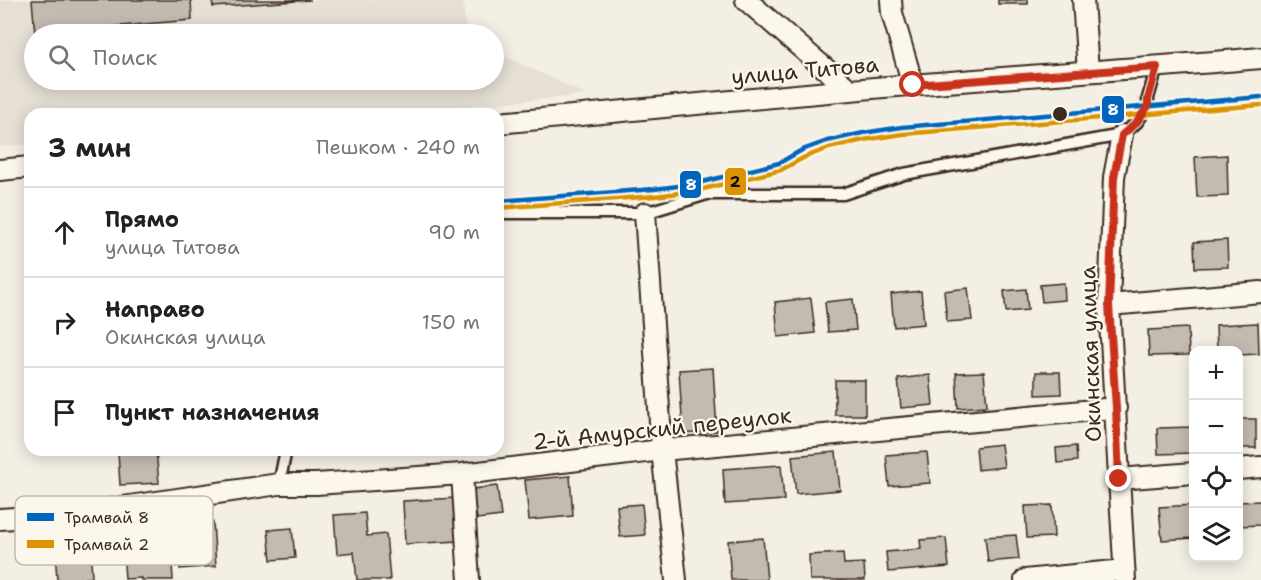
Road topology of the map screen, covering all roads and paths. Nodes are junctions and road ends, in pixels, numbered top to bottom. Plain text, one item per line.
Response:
1 (746, 0) edge
2 (891, 0) edge
3 (1083, 0) edge
4 (1261, 58) edge
5 (1157, 67) junction
6 (1088, 71) junction
7 (913, 85) junction
8 (850, 90) junction
9 (504, 122) edge
10 (1122, 135) junction
11 (24, 168) edge
12 (0, 170) edge
13 (504, 213) edge
14 (645, 213) junction
15 (1261, 292) edge
16 (1109, 305) junction
17 (1116, 408) junction
18 (662, 450) junction
19 (285, 456) edge
20 (1261, 467) edge
21 (1243, 469) edge
22 (1189, 473) edge
23 (462, 474) junction
24 (1119, 479) junction
25 (279, 484) junction
26 (197, 496) edge
27 (15, 518) edge
28 (0, 519) edge
29 (1125, 575) edge
30 (469, 580) edge
31 (676, 580) edge
32 (1025, 580) edge

1 - 8 street
2 - 7 street
3 - 6 street
4 - 5 street, улица Титова
5 - 6 street, улица Титова
5 - 10 lane
6 - 7 street, улица Титова
7 - 8 street, улица Титова
8 - 9 street, улица Титова
10 - 14 lane
10 - 16 street, Окинская улица
11 - 12 street
13 - 14 lane
14 - 18 street
15 - 16 street
16 - 17 street, Окинская улица
17 - 18 street, 2-й Амурский переулок
17 - 24 street, Окинская улица
18 - 23 street, 2-й Амурский переулок
18 - 31 street
19 - 25 lane
20 - 21 street
22 - 24 street
23 - 25 street, 2-й Амурский переулок
23 - 30 street
24 - 29 street, Окинская улица
25 - 26 street, 2-й Амурский переулок
27 - 28 street, 2-й Амурский переулок
29 - 32 street

